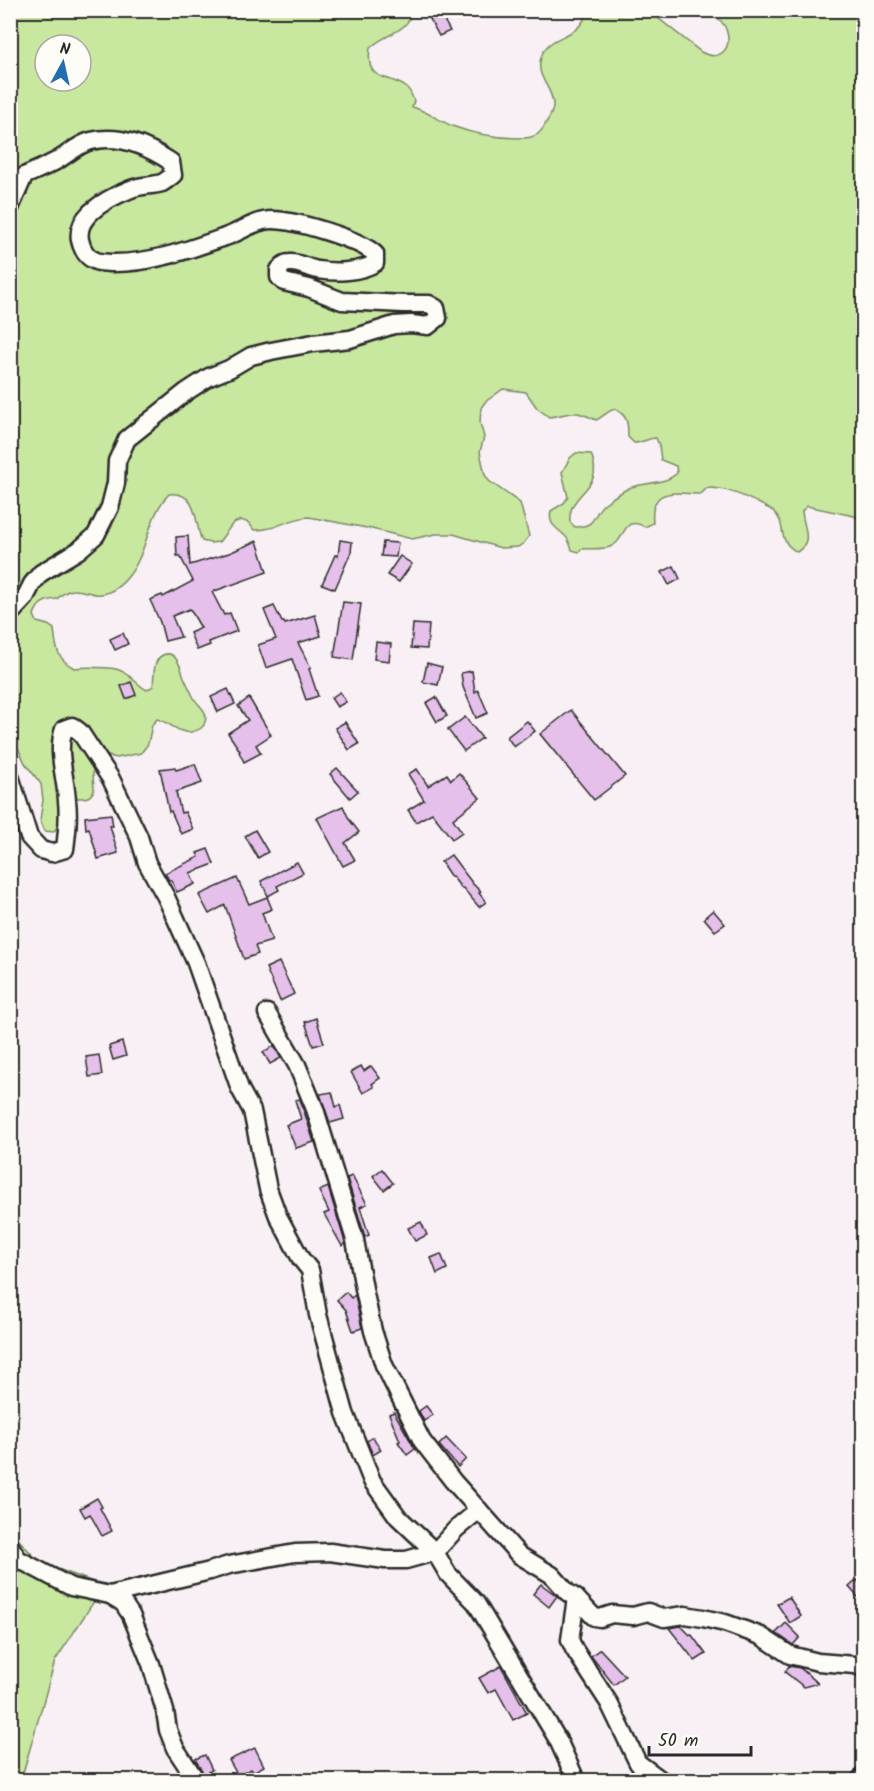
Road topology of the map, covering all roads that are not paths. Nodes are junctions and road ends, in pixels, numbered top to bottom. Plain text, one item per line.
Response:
1 (10, 208) edge
2 (10, 614) edge
3 (10, 776) edge
4 (267, 1013) dead end
5 (478, 1510) junction
6 (10, 1546) edge
7 (435, 1552) junction
8 (110, 1595) junction
9 (576, 1598) junction
10 (864, 1668) edge
11 (864, 1775) edge
12 (196, 1780) edge
13 (576, 1780) edge
14 (661, 1780) edge
15 (860, 1780) edge

1 - 2 street
3 - 7 street
4 - 5 street
5 - 7 street
5 - 9 street
6 - 8 street
7 - 8 street
7 - 13 street
8 - 12 street
9 - 10 street
9 - 14 street
11 - 15 street

